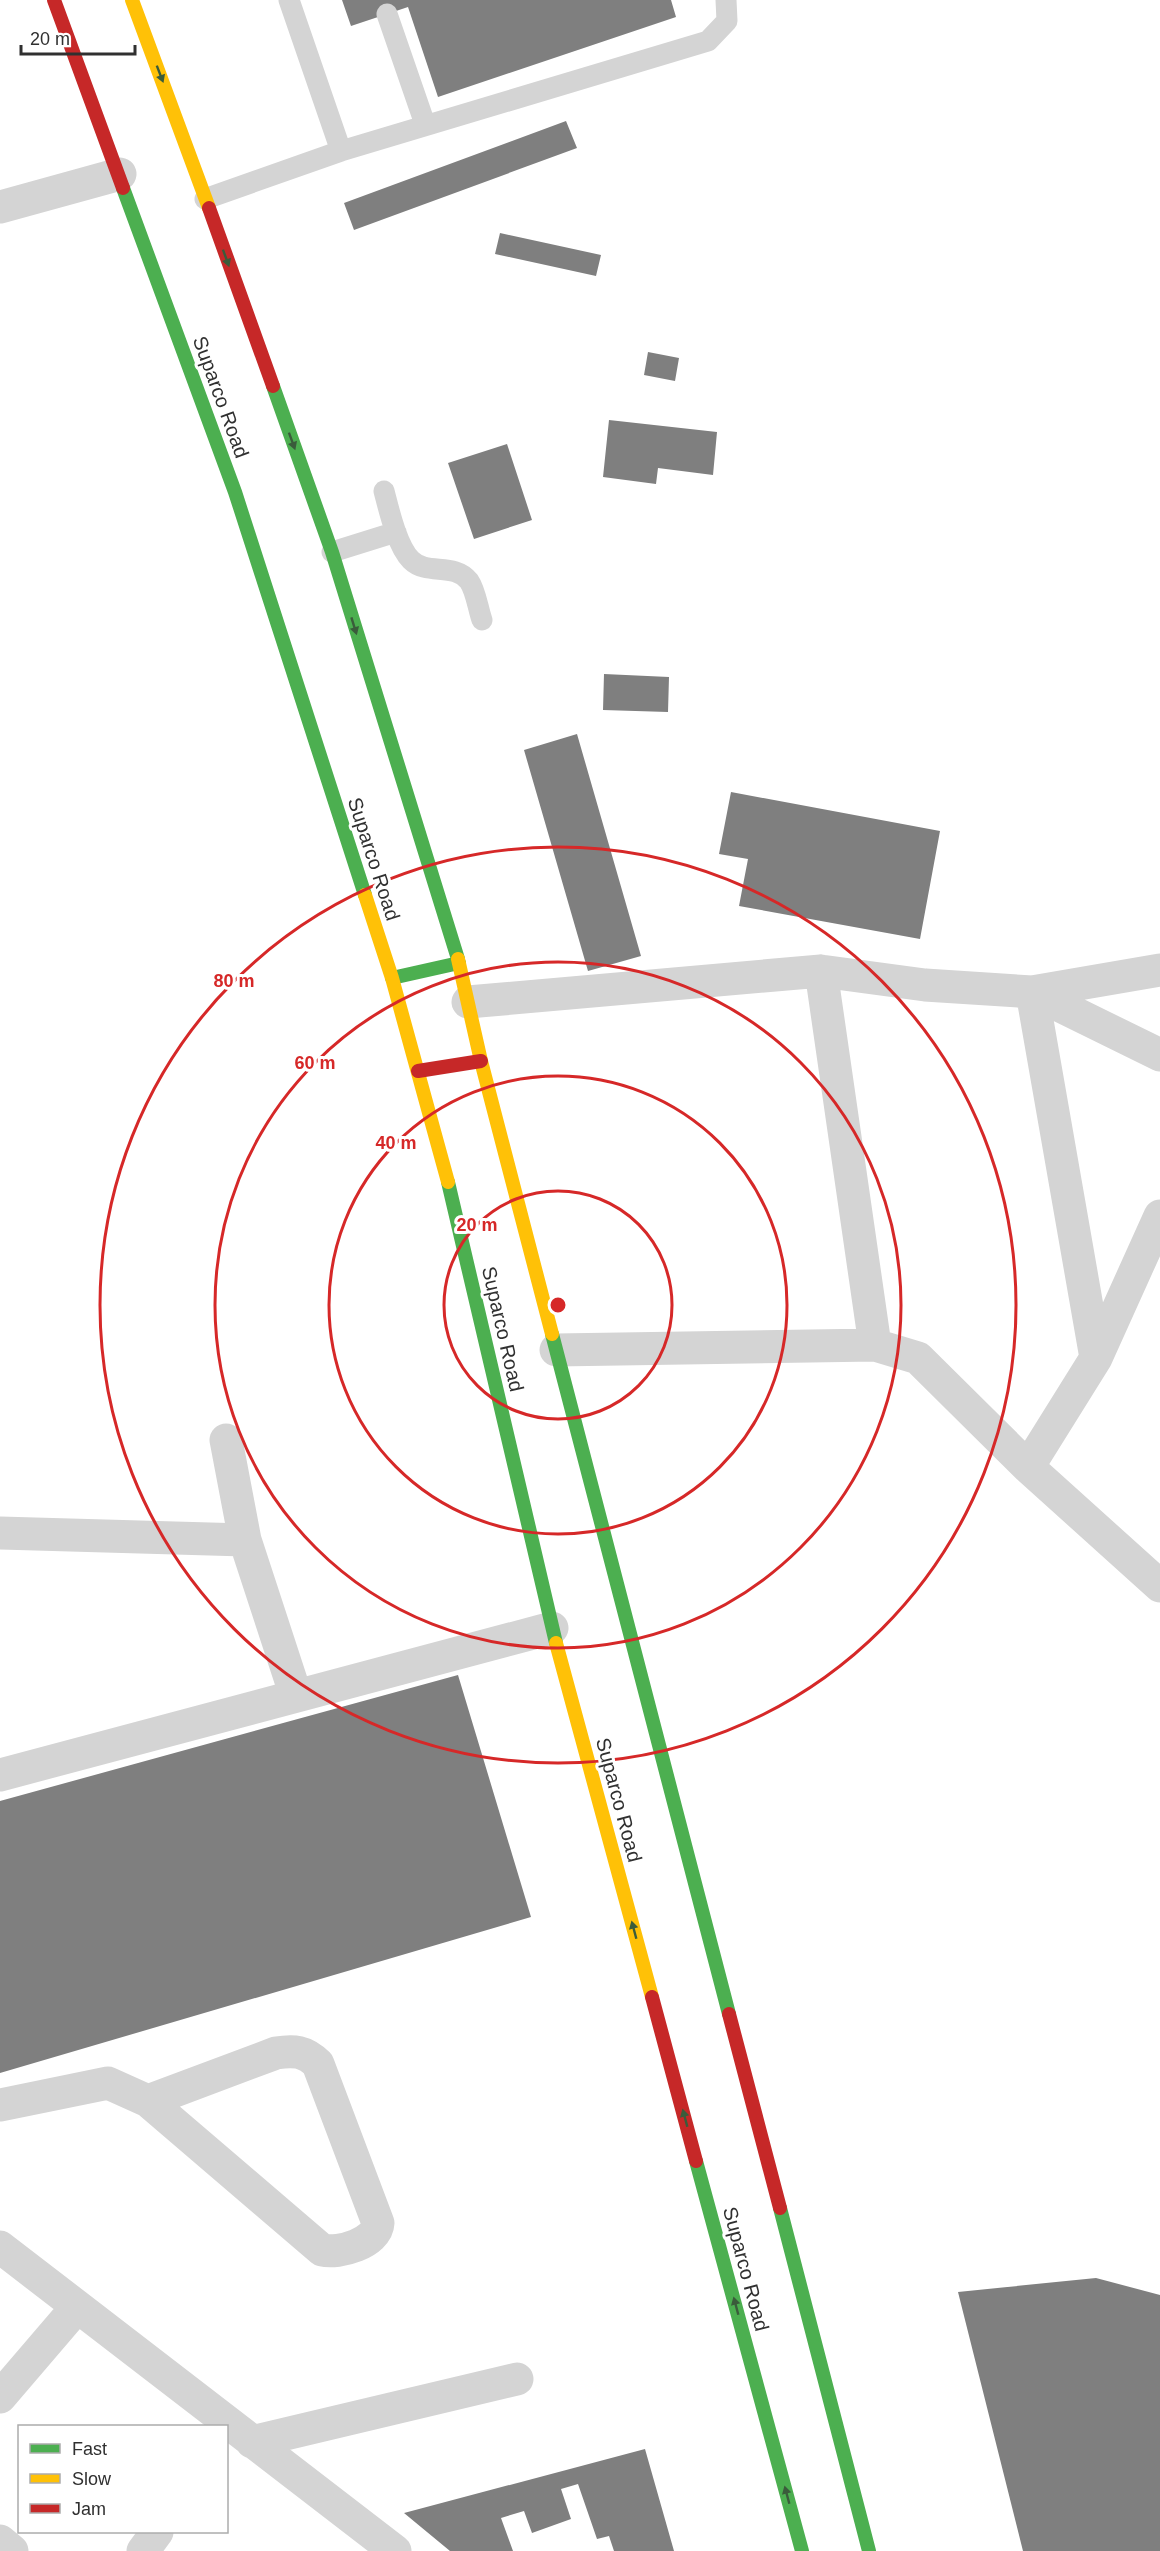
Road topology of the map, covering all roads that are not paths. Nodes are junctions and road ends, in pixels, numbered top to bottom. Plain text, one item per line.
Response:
1 (54, 0) edge
2 (132, 0) edge
3 (289, 0) edge
4 (726, 0) edge
5 (387, 14) dead end
6 (425, 124) junction
7 (341, 151) junction
8 (120, 174) junction
9 (205, 198) junction
10 (0, 207) edge
11 (384, 491) dead end
12 (396, 532) junction
13 (332, 552) junction
14 (482, 620) dead end
15 (459, 963) junction
16 (1160, 970) edge
17 (821, 971) junction
18 (392, 978) junction
19 (1032, 992) junction
20 (468, 1002) junction
21 (1160, 1055) edge
22 (481, 1061) junction
23 (418, 1071) junction
24 (1160, 1216) edge
25 (875, 1345) junction
26 (556, 1350) junction
27 (1096, 1358) junction
28 (226, 1440) dead end
29 (1028, 1467) junction
30 (0, 1533) edge
31 (245, 1540) junction
32 (1160, 1586) edge
33 (552, 1628) junction
34 (296, 1696) junction
35 (0, 1775) edge
36 (148, 2101) junction
37 (0, 2105) edge
38 (0, 2247) edge
39 (77, 2307) junction
40 (517, 2379) dead end
41 (0, 2397) edge
42 (224, 2425) edge
43 (237, 2435) edge
44 (156, 2533) edge
45 (0, 2541) edge
46 (12, 2551) edge
47 (143, 2551) edge
48 (394, 2551) edge
49 (802, 2551) edge
50 (869, 2551) edge

1 - 8 main road, Suparco Road
2 -> 9 main road
3 - 7 lane
4 - 6 lane
5 - 6 lane
6 - 7 lane
7 - 9 lane
8 - 10 street
8 - 18 main road, Suparco Road
9 -> 13 main road
11 - 12 lane
12 - 13 lane
12 - 14 lane
13 -> 15 main road
15 - 18 main road
15 - 20 main road
16 - 19 street
17 - 19 street
17 - 20 street
17 - 25 street
18 - 23 main road, Suparco Road
19 - 21 street
19 - 27 street
20 - 22 main road
22 - 23 main road
22 - 26 main road
23 - 33 main road, Suparco Road
24 - 27 street
25 - 26 street
25 - 29 street
26 - 50 main road
27 - 29 street
28 - 31 street
29 - 32 street
30 - 31 street
31 - 34 street
33 - 34 street
49 -> 33 main road, Suparco Road
34 - 35 street
36 - 36 street
36 - 37 street
38 - 39 street
39 - 41 street
39 - 42 street
40 - 43 street
43 - 48 street
44 - 47 street
45 - 46 street

